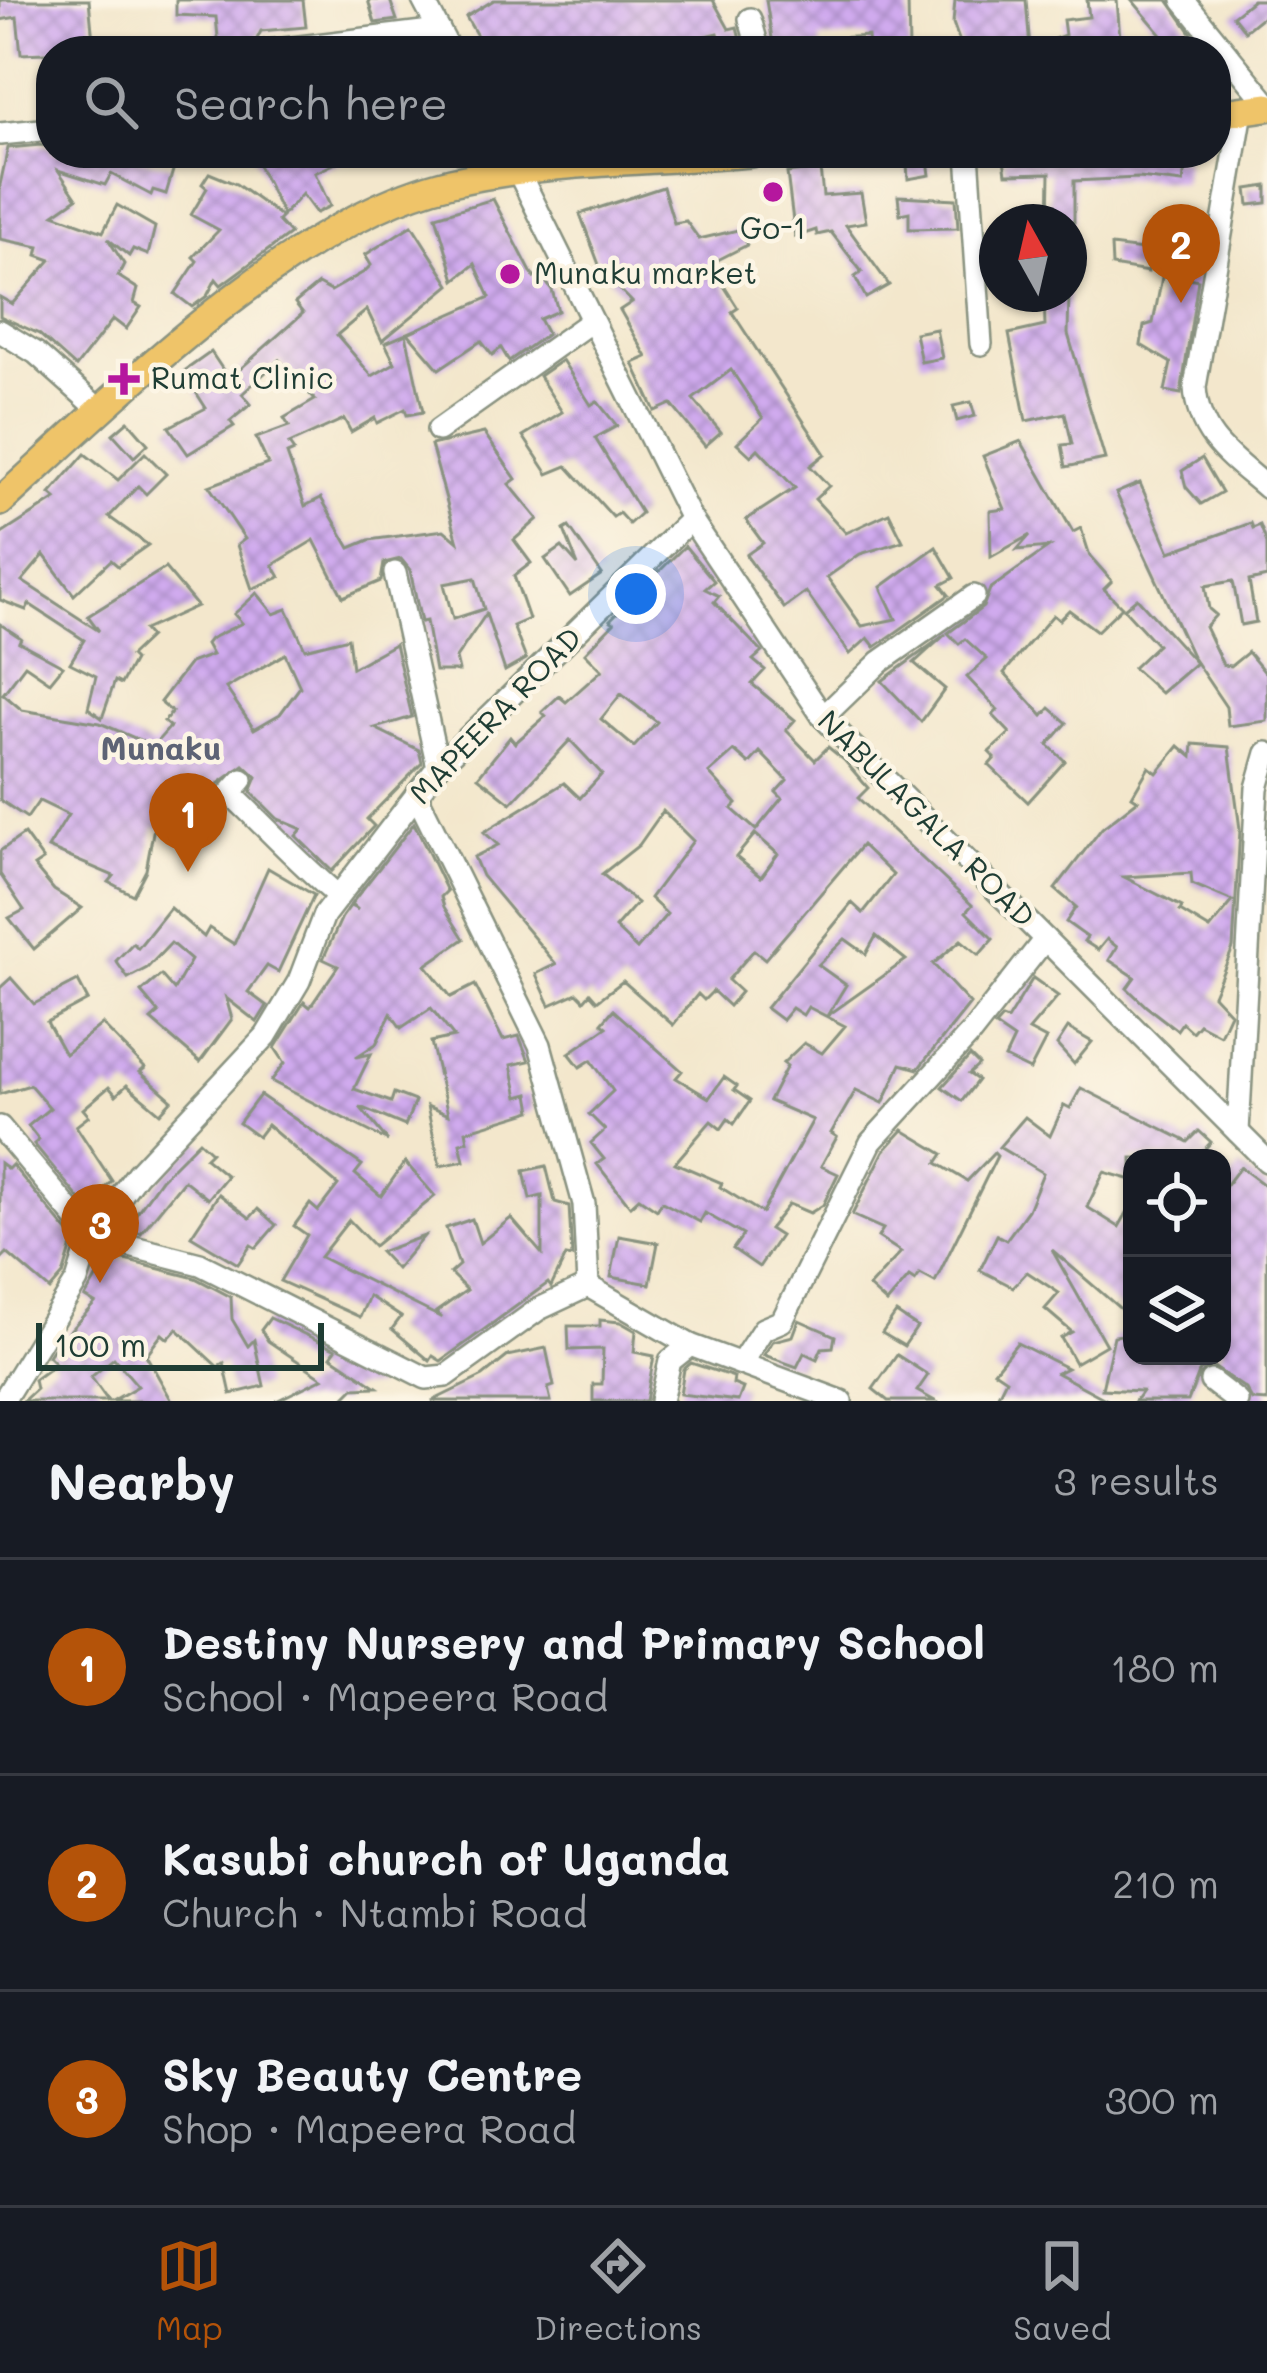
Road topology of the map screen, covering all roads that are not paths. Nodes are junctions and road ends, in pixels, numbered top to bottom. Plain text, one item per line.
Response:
1 (423, 0) edge
2 (1183, 0) edge
3 (750, 19) dead end
4 (439, 30) junction
5 (390, 36) edge
6 (442, 36) edge
7 (755, 36) edge
8 (1204, 36) edge
9 (1231, 80) edge
10 (1248, 109) edge
11 (36, 130) edge
12 (0, 134) edge
13 (495, 168) edge
14 (517, 168) edge
15 (969, 168) edge
16 (590, 322) junction
17 (0, 331) edge
18 (981, 344) dead end
19 (100, 411) junction
20 (439, 430) dead end
21 (1267, 488) edge
22 (0, 502) edge
23 (691, 519) junction
24 (395, 573) dead end
25 (974, 596) dead end
26 (823, 717) junction
27 (1267, 753) edge
28 (438, 767) junction
29 (242, 780) dead end
30 (417, 796) junction
31 (338, 896) junction
32 (1045, 939) junction
33 (1256, 979) edge
34 (0, 1127) edge
35 (1238, 1132) junction
36 (1267, 1161) edge
37 (91, 1236) junction
38 (588, 1286) junction
39 (691, 1345) junction
40 (741, 1363) junction
41 (1211, 1381) dead end
42 (3, 1401) edge
43 (662, 1401) edge
44 (841, 1401) edge
45 (1237, 1401) edge

1 - 4 street
2 - 8 street
3 - 7 street
4 - 5 street
4 - 6 street
9 - 10 street
10 - 21 street
11 - 12 street
13 - 19 main road
14 - 16 street, NABULAGALA ROAD
15 - 18 street
16 - 20 street
16 - 23 street, NABULAGALA ROAD
17 - 19 street
19 - 22 main road
23 - 26 street, NABULAGALA ROAD
23 - 28 street, MAPEERA ROAD
24 - 28 street
25 - 26 street
26 - 32 street, NABULAGALA ROAD
27 - 33 street
28 - 30 street, MAPEERA ROAD
29 - 31 street
30 - 31 street, MAPEERA ROAD
30 - 38 street
31 - 37 street, MAPEERA ROAD
32 - 35 street, NABULAGALA ROAD
32 - 40 street
33 - 35 street
34 - 37 street
35 - 36 street, NABULAGALA ROAD
37 - 38 street
37 - 42 street, MAPEERA ROAD
38 - 39 street
39 - 40 street
39 - 43 street
40 - 44 street
41 - 45 street

